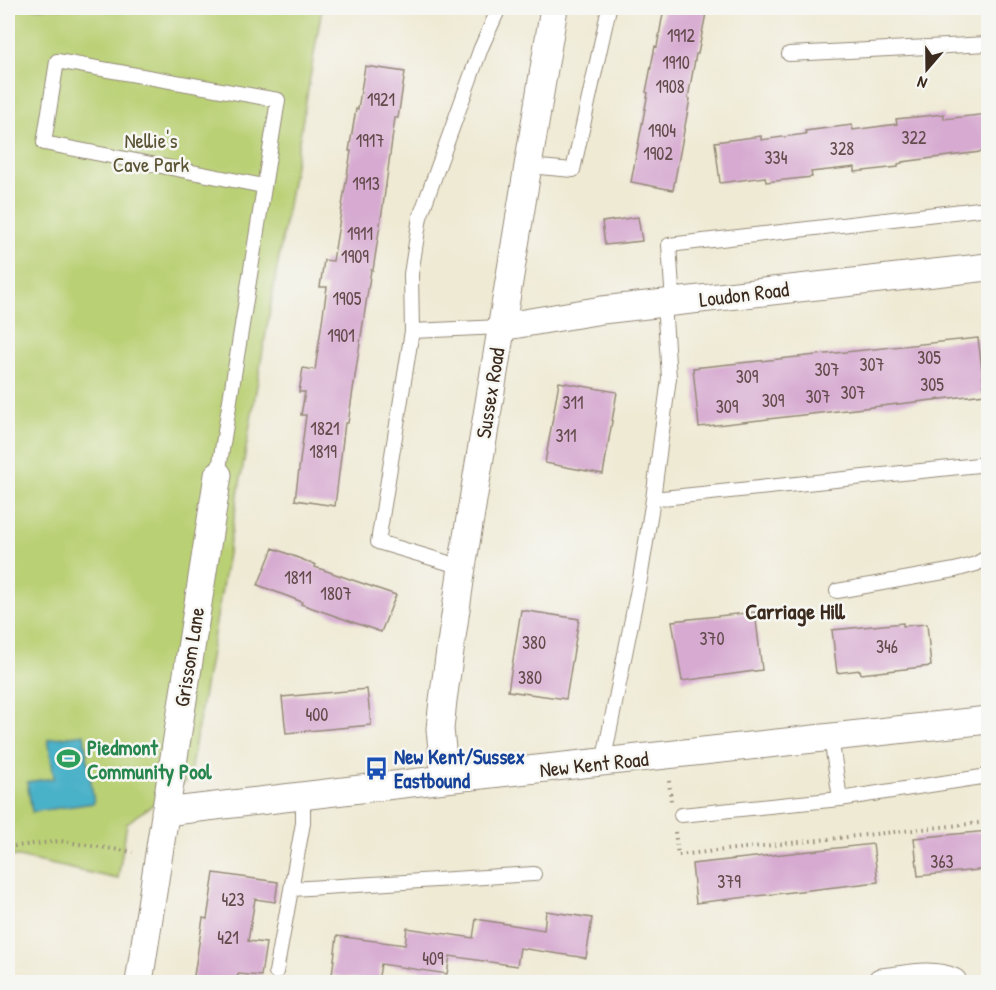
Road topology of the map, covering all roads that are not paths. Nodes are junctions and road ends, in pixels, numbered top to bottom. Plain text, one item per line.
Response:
1 (499, 8) edge
2 (554, 8) edge
3 (609, 8) edge
4 (988, 44) edge
5 (789, 54) dead end
6 (528, 166) junction
7 (263, 186) junction
8 (988, 208) edge
9 (988, 267) edge
10 (669, 303) junction
11 (501, 327) junction
12 (412, 331) junction
13 (988, 464) edge
14 (218, 475) joint
15 (653, 499) junction
16 (988, 557) edge
17 (462, 567) junction
18 (837, 591) dead end
19 (988, 720) edge
20 (831, 737) junction
21 (603, 763) junction
22 (988, 777) edge
23 (445, 779) junction
24 (303, 796) junction
25 (840, 799) junction
26 (165, 812) junction
27 (676, 816) road end
28 (534, 874) dead end
29 (292, 889) junction
30 (276, 972) dead end
31 (140, 982) edge
32 (881, 982) edge
33 (953, 982) edge

1 - 12 lane
2 - 6 street, Sussex Road
3 - 6 lane
4 - 5 lane
6 - 11 street, Sussex Road
7 - 7 lane
7 - 14 lane
8 - 10 lane
9 - 10 street, Loudon Road
10 - 11 street, Loudon Road
10 - 15 lane
11 - 12 lane
11 - 17 street, Sussex Road
12 - 17 lane
13 - 15 lane
14 - 26 street, Grissom Lane
15 - 21 lane
16 - 18 lane
17 - 23 street, Sussex Road
19 - 20 street, New Kent Road
20 - 21 street, New Kent Road
20 - 25 lane
21 - 23 street, New Kent Road
22 - 25 lane
23 - 24 street, New Kent Road
24 - 26 street, New Kent Road
24 - 29 lane
25 - 27 lane
26 - 31 street, Grissom Lane
28 - 29 lane
29 - 30 lane
32 - 33 street

